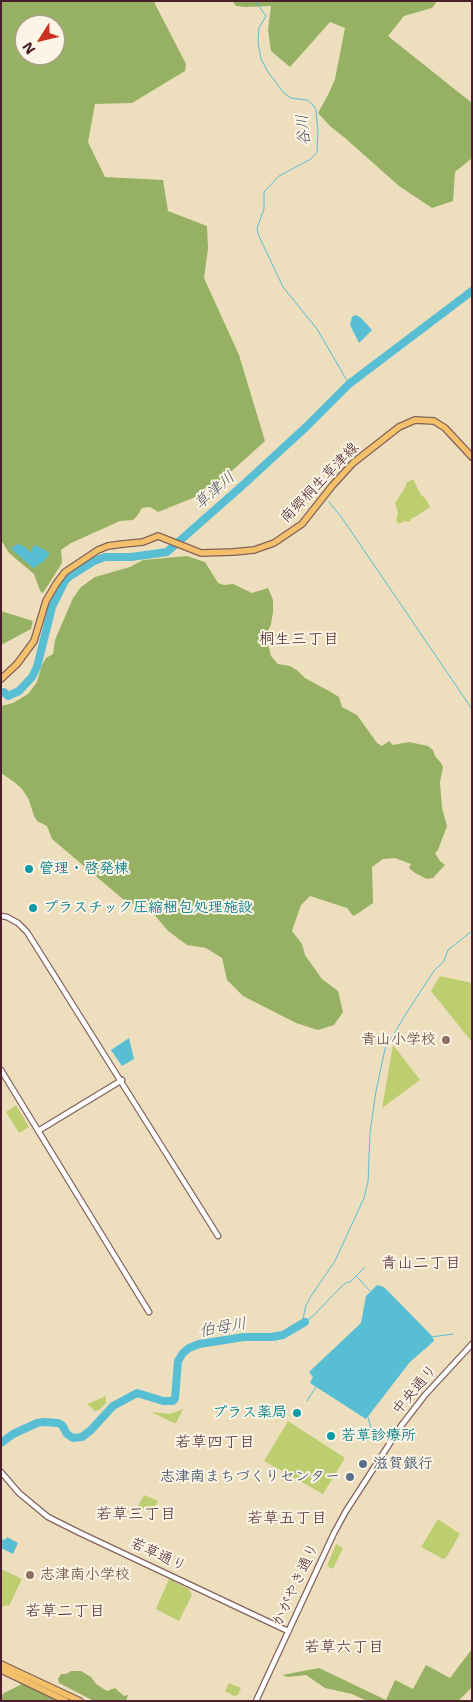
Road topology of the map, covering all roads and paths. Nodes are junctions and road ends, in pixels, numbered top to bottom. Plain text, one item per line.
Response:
1 (472, 457) edge
2 (1, 679) edge
3 (1, 916) edge
4 (1, 1070) edge
5 (122, 1080) junction
6 (38, 1131) junction
7 (218, 1236) dead end
8 (148, 1312) dead end
9 (472, 1344) edge
10 (380, 1456) joint
11 (1, 1472) edge
12 (288, 1631) junction
13 (1, 1664) edge
14 (1, 1670) edge
15 (66, 1701) edge
16 (80, 1701) edge
17 (256, 1701) edge

1 - 2 main road, 南郷桐生草津線
3 - 5 street
4 - 6 street
5 - 6 street
5 - 7 street
6 - 8 street
9 - 10 street, 中央通り
10 - 12 street, かがやき通り
11 - 12 street, 若草通り
12 - 17 street, かがやき通り
13 - 16 main road
14 - 15 main road

